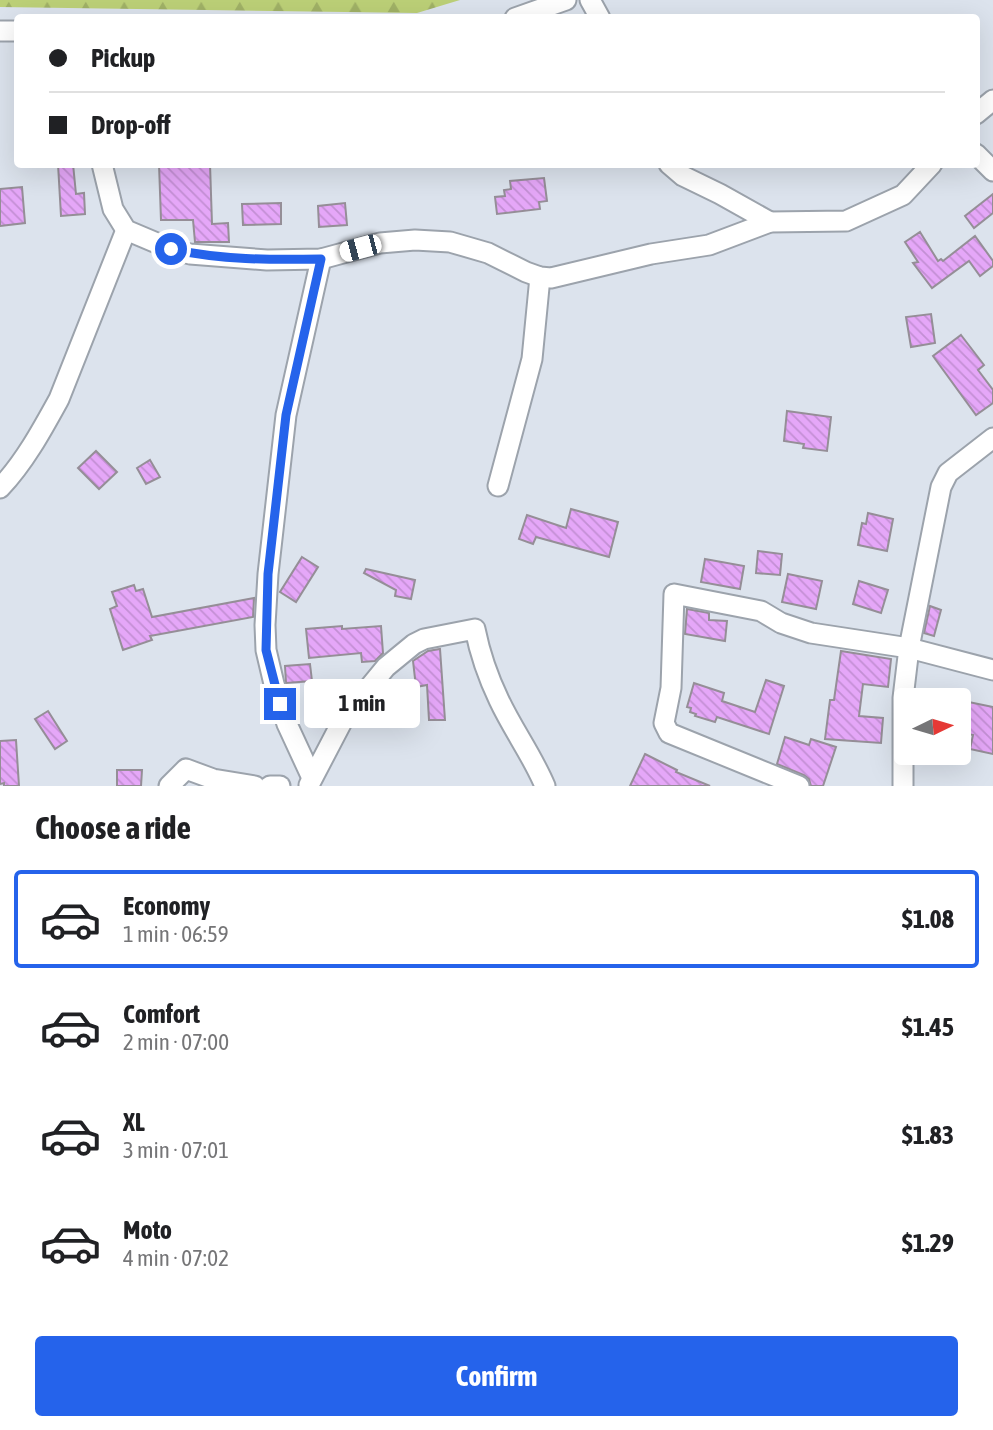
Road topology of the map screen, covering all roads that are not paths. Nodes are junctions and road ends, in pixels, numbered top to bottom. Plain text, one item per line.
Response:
1 (566, 0) edge
2 (526, 14) edge
3 (980, 158) edge
4 (103, 168) edge
5 (674, 168) edge
6 (928, 168) edge
7 (993, 171) edge
8 (769, 222) junction
9 (126, 230) junction
10 (321, 259) junction
11 (540, 278) junction
12 (993, 438) edge
13 (498, 486) dead end
14 (0, 488) edge
15 (909, 648) junction
16 (993, 670) edge
17 (310, 782) edge
18 (169, 786) edge
19 (255, 786) edge
20 (270, 786) edge
21 (279, 786) edge
22 (545, 786) edge
23 (799, 786) edge
24 (902, 786) edge

1 - 2 street
3 - 7 street
4 - 9 street
5 - 8 street
6 - 8 street
8 - 11 street
9 - 10 street
9 - 14 street
10 - 11 street
10 - 17 street
11 - 13 street
12 - 15 street
15 - 16 street
15 - 23 street
15 - 24 street
17 - 22 street
18 - 19 street
20 - 21 street

